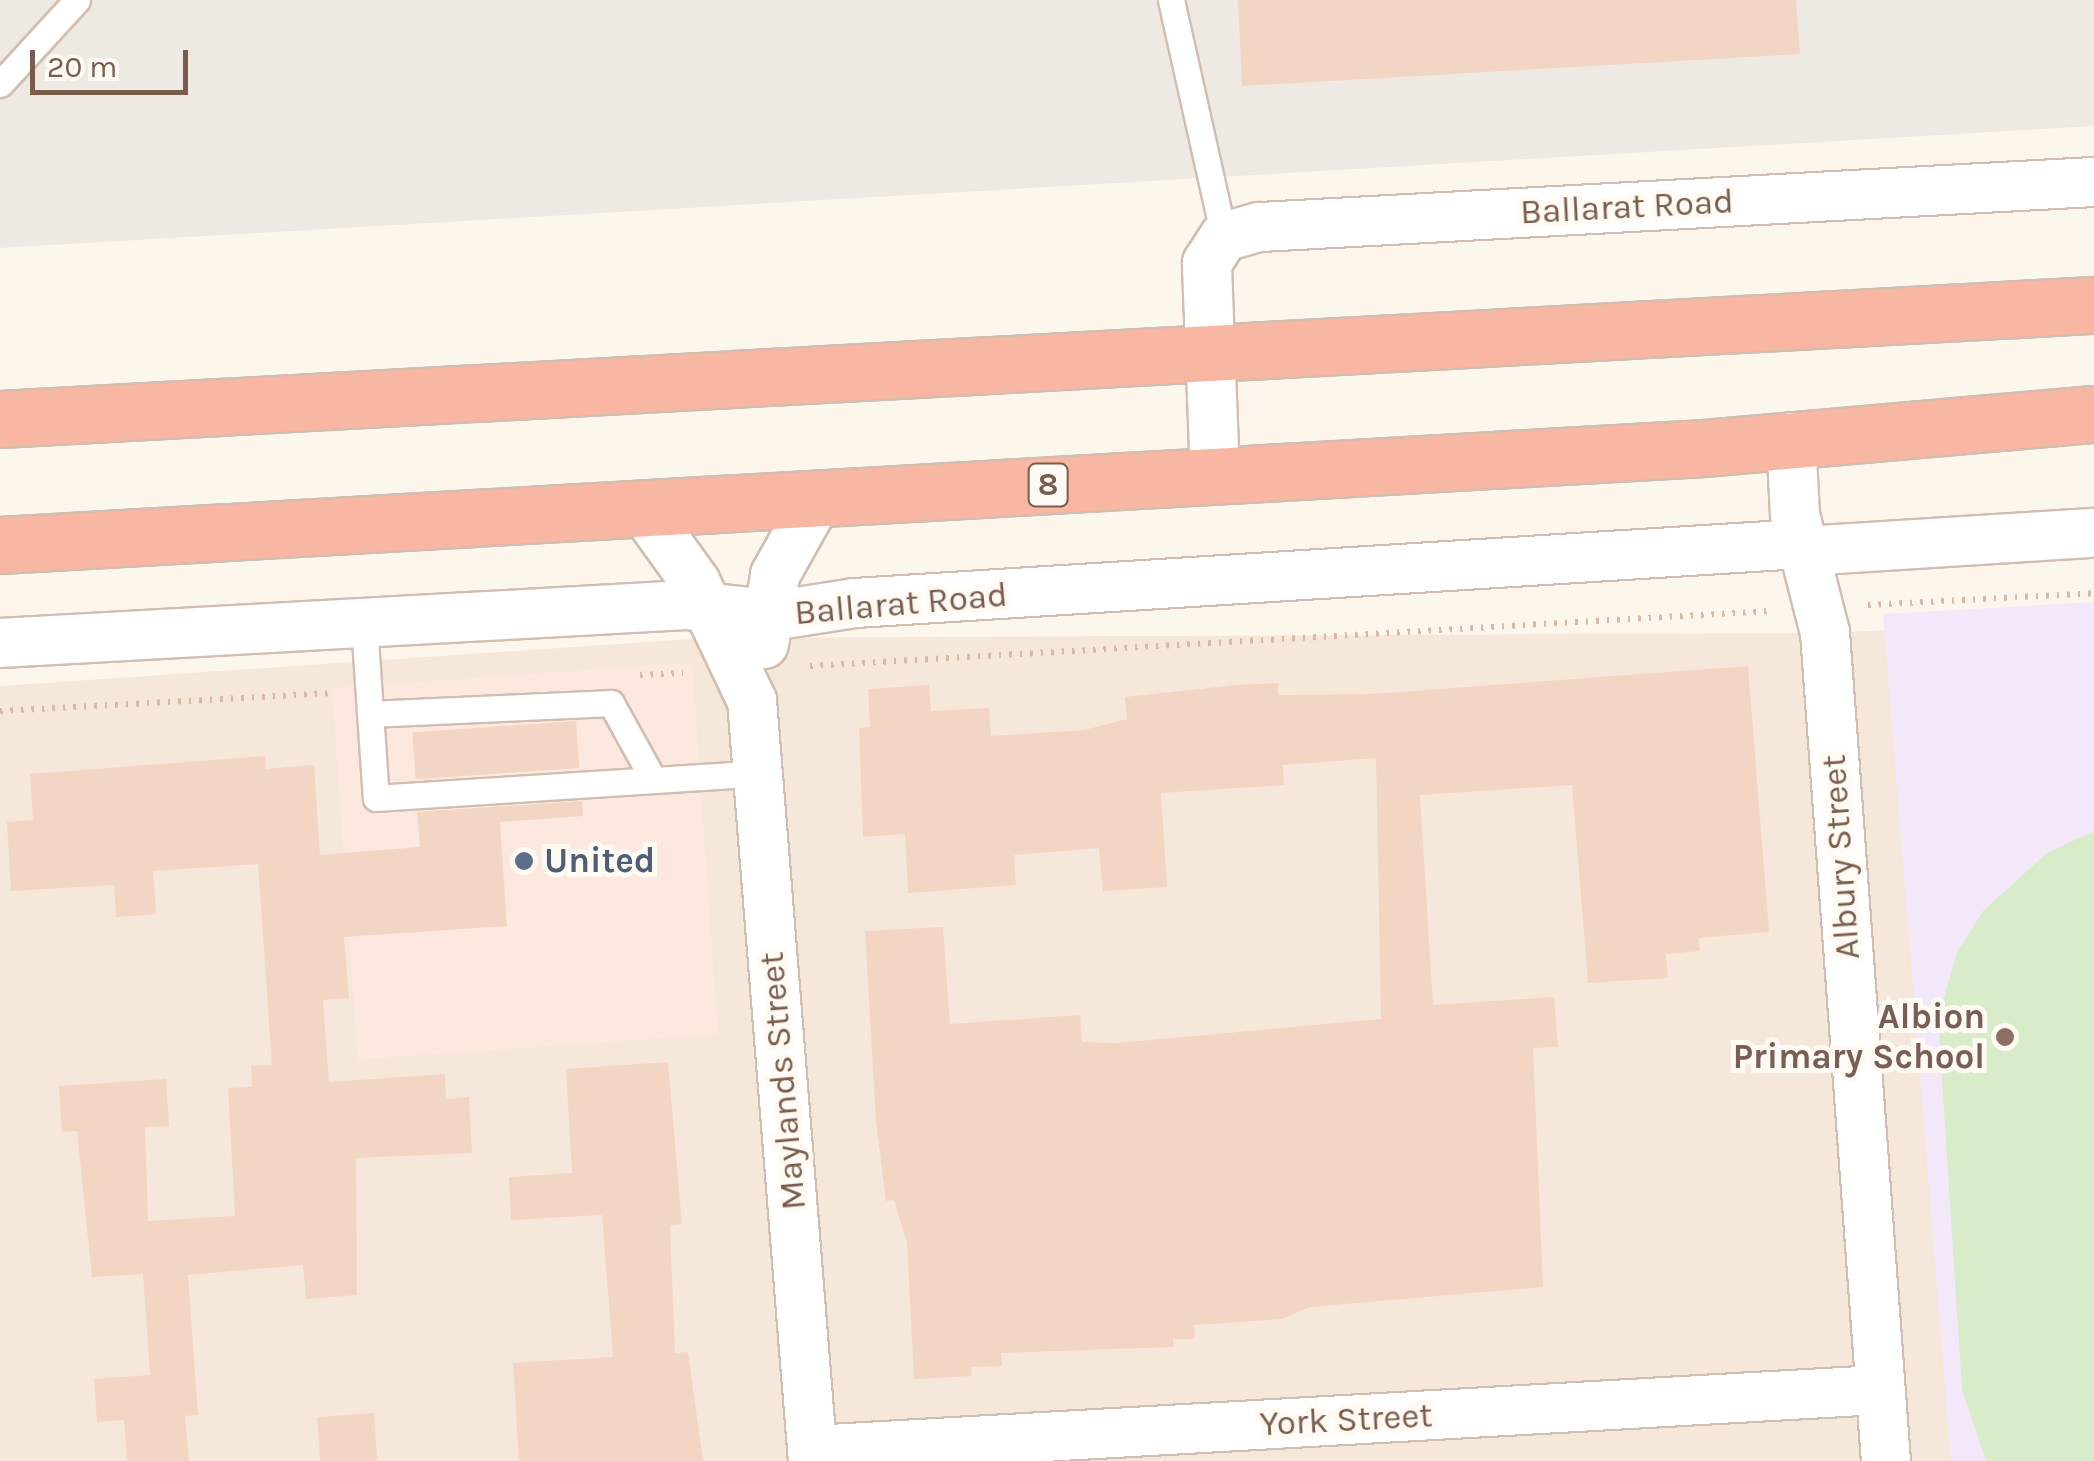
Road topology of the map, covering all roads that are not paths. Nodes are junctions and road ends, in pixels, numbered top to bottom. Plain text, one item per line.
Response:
1 (78, 0) edge
2 (1170, 0) edge
3 (0, 84) edge
4 (2094, 182) edge
5 (1224, 237) junction
6 (2094, 306) edge
7 (1206, 354) junction
8 (2094, 414) edge
9 (0, 420) edge
10 (1791, 437) junction
11 (1215, 475) junction
12 (818, 498) junction
13 (642, 508) junction
14 (2094, 533) edge
15 (0, 545) edge
16 (1804, 547) junction
17 (709, 606) junction
18 (769, 614) junction
19 (364, 624) junction
20 (0, 644) edge
21 (750, 679) junction
22 (369, 702) junction
23 (758, 772) junction
24 (653, 779) junction
25 (1880, 1390) junction
26 (813, 1455) edge
27 (1886, 1461) edge

1 - 3 lane
2 - 5 lane
4 - 5 street, Ballarat Road
5 - 7 street
6 - 7 highway
7 - 9 highway
7 - 11 street
8 - 10 highway, 8
10 - 11 highway, 8
10 - 16 street, Albury Street
11 - 12 highway, 8
12 - 13 highway, 8
12 - 18 street, Maylands Street
13 - 15 highway, 8
13 - 17 street, Maylands Street
14 - 16 street, Ballarat Road
16 - 18 street, Ballarat Road
16 - 25 street, Albury Street
17 - 18 street, Ballarat Road
17 - 19 street, Ballarat Road
17 - 21 street, Maylands Street
18 - 21 street, Maylands Street
19 - 20 street, Ballarat Road
19 - 22 lane
21 - 23 street, Maylands Street
22 - 24 lane
22 - 24 lane
23 - 24 lane
23 - 26 street, Maylands Street
25 - 26 street, York Street
25 - 27 street, Albury Street

